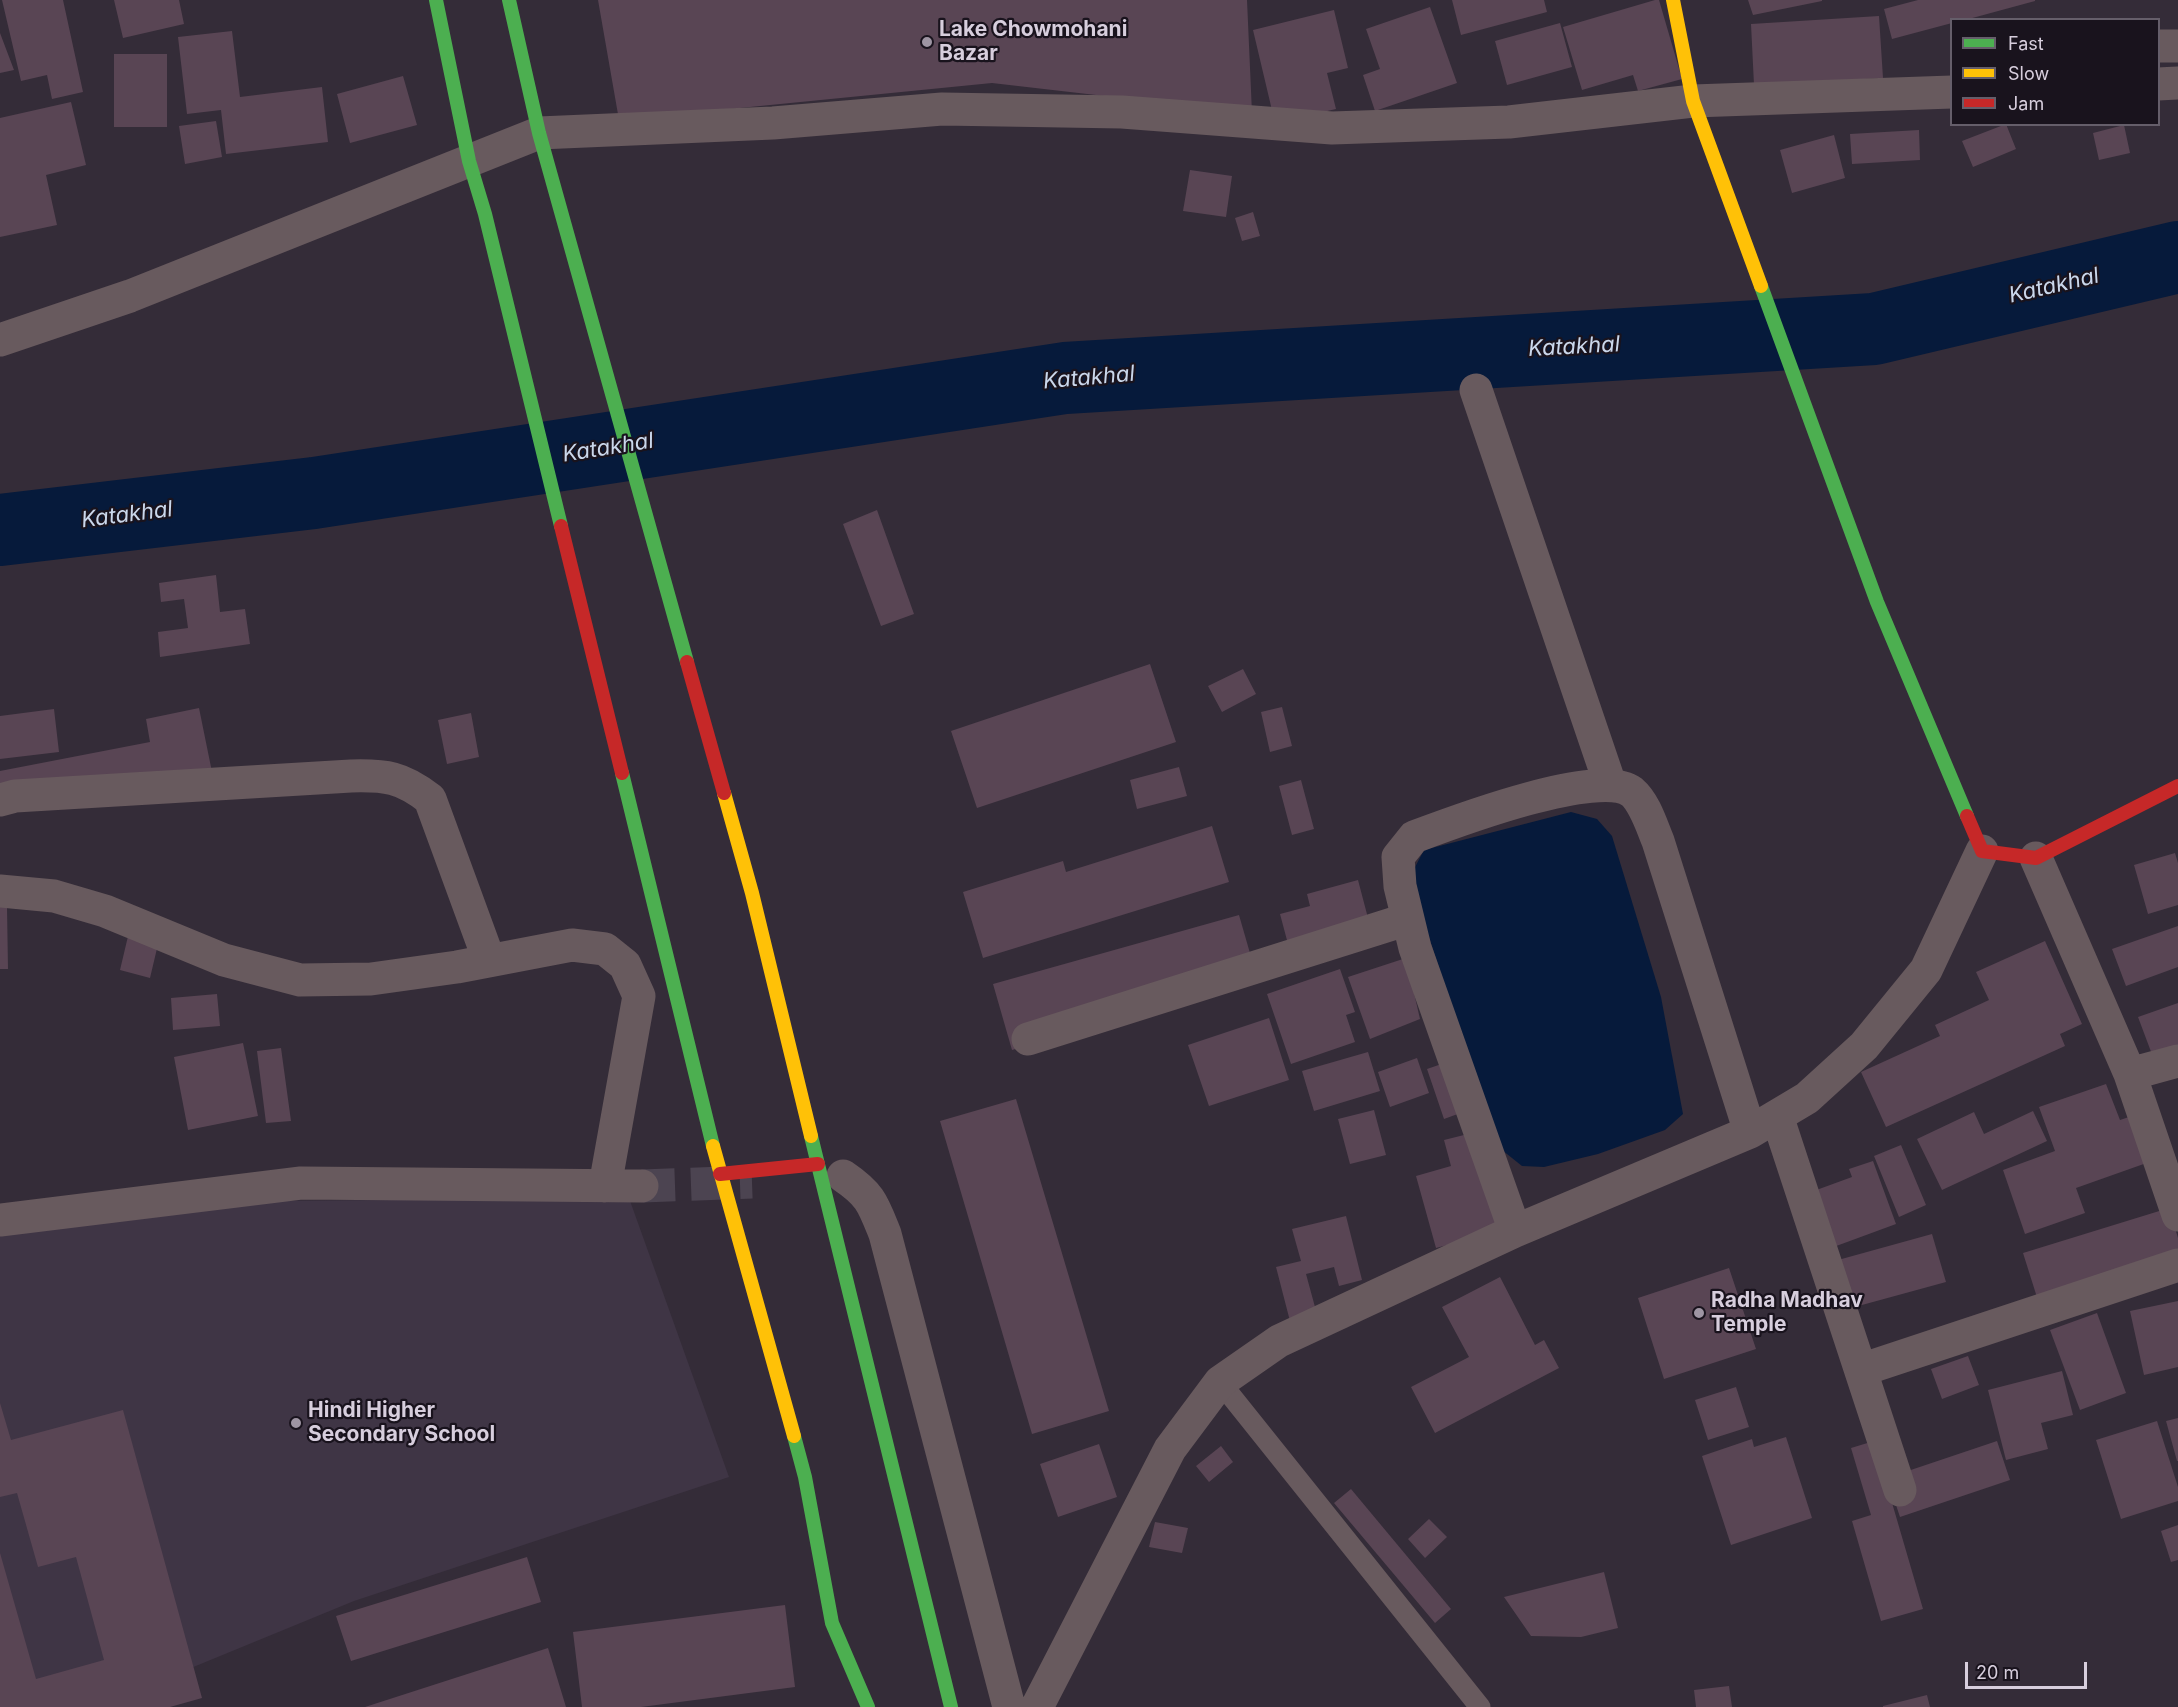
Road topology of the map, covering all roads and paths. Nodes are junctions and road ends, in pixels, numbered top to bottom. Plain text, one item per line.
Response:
1 (436, 0) edge
2 (508, 0) edge
3 (1673, 0) edge
4 (2160, 46) edge
5 (2178, 46) edge
6 (2178, 82) edge
7 (2160, 84) edge
8 (1950, 92) edge
9 (1693, 101) junction
10 (539, 133) junction
11 (469, 160) junction
12 (0, 340) edge
13 (1476, 390) dead end
14 (1610, 784) junction
15 (2178, 786) edge
16 (0, 800) edge
17 (1982, 851) junction
18 (2036, 858) junction
19 (0, 891) edge
20 (1408, 919) junction
21 (489, 960) junction
22 (1028, 1039) dead end
23 (2178, 1061) edge
24 (2130, 1074) junction
25 (1764, 1124) junction
26 (831, 1170) junction
27 (720, 1174) junction
28 (605, 1186) junction
29 (642, 1186) tunnel mouth
30 (2178, 1215) edge
31 (0, 1220) edge
32 (1515, 1231) junction
33 (2178, 1265) edge
34 (1861, 1371) junction
35 (1220, 1382) junction
36 (1900, 1490) dead end
37 (868, 1707) edge
38 (951, 1707) edge
39 (1009, 1707) edge
40 (1037, 1707) edge
41 (1480, 1707) edge

1 - 11 main road
2 - 10 main road
3 - 9 main road
4 - 5 street
6 - 7 street
8 - 9 street
9 - 10 street
9 - 17 main road
10 - 11 street
10 - 26 main road
11 - 12 street
11 - 27 main road
13 - 14 street
14 - 20 street
14 - 25 street
15 - 18 main road
16 - 21 street
17 - 18 main road
17 - 25 street
18 - 24 street
19 - 21 street
20 - 22 street
20 - 32 street
21 - 28 street
23 - 24 street
24 - 30 street
25 - 32 street
25 - 34 street
26 - 27 main road
26 - 38 main road
26 - 39 street
27 - 37 main road
28 - 29 street
28 - 31 street
32 - 35 street
33 - 34 street
34 - 36 street
35 - 40 street
35 - 41 lane

